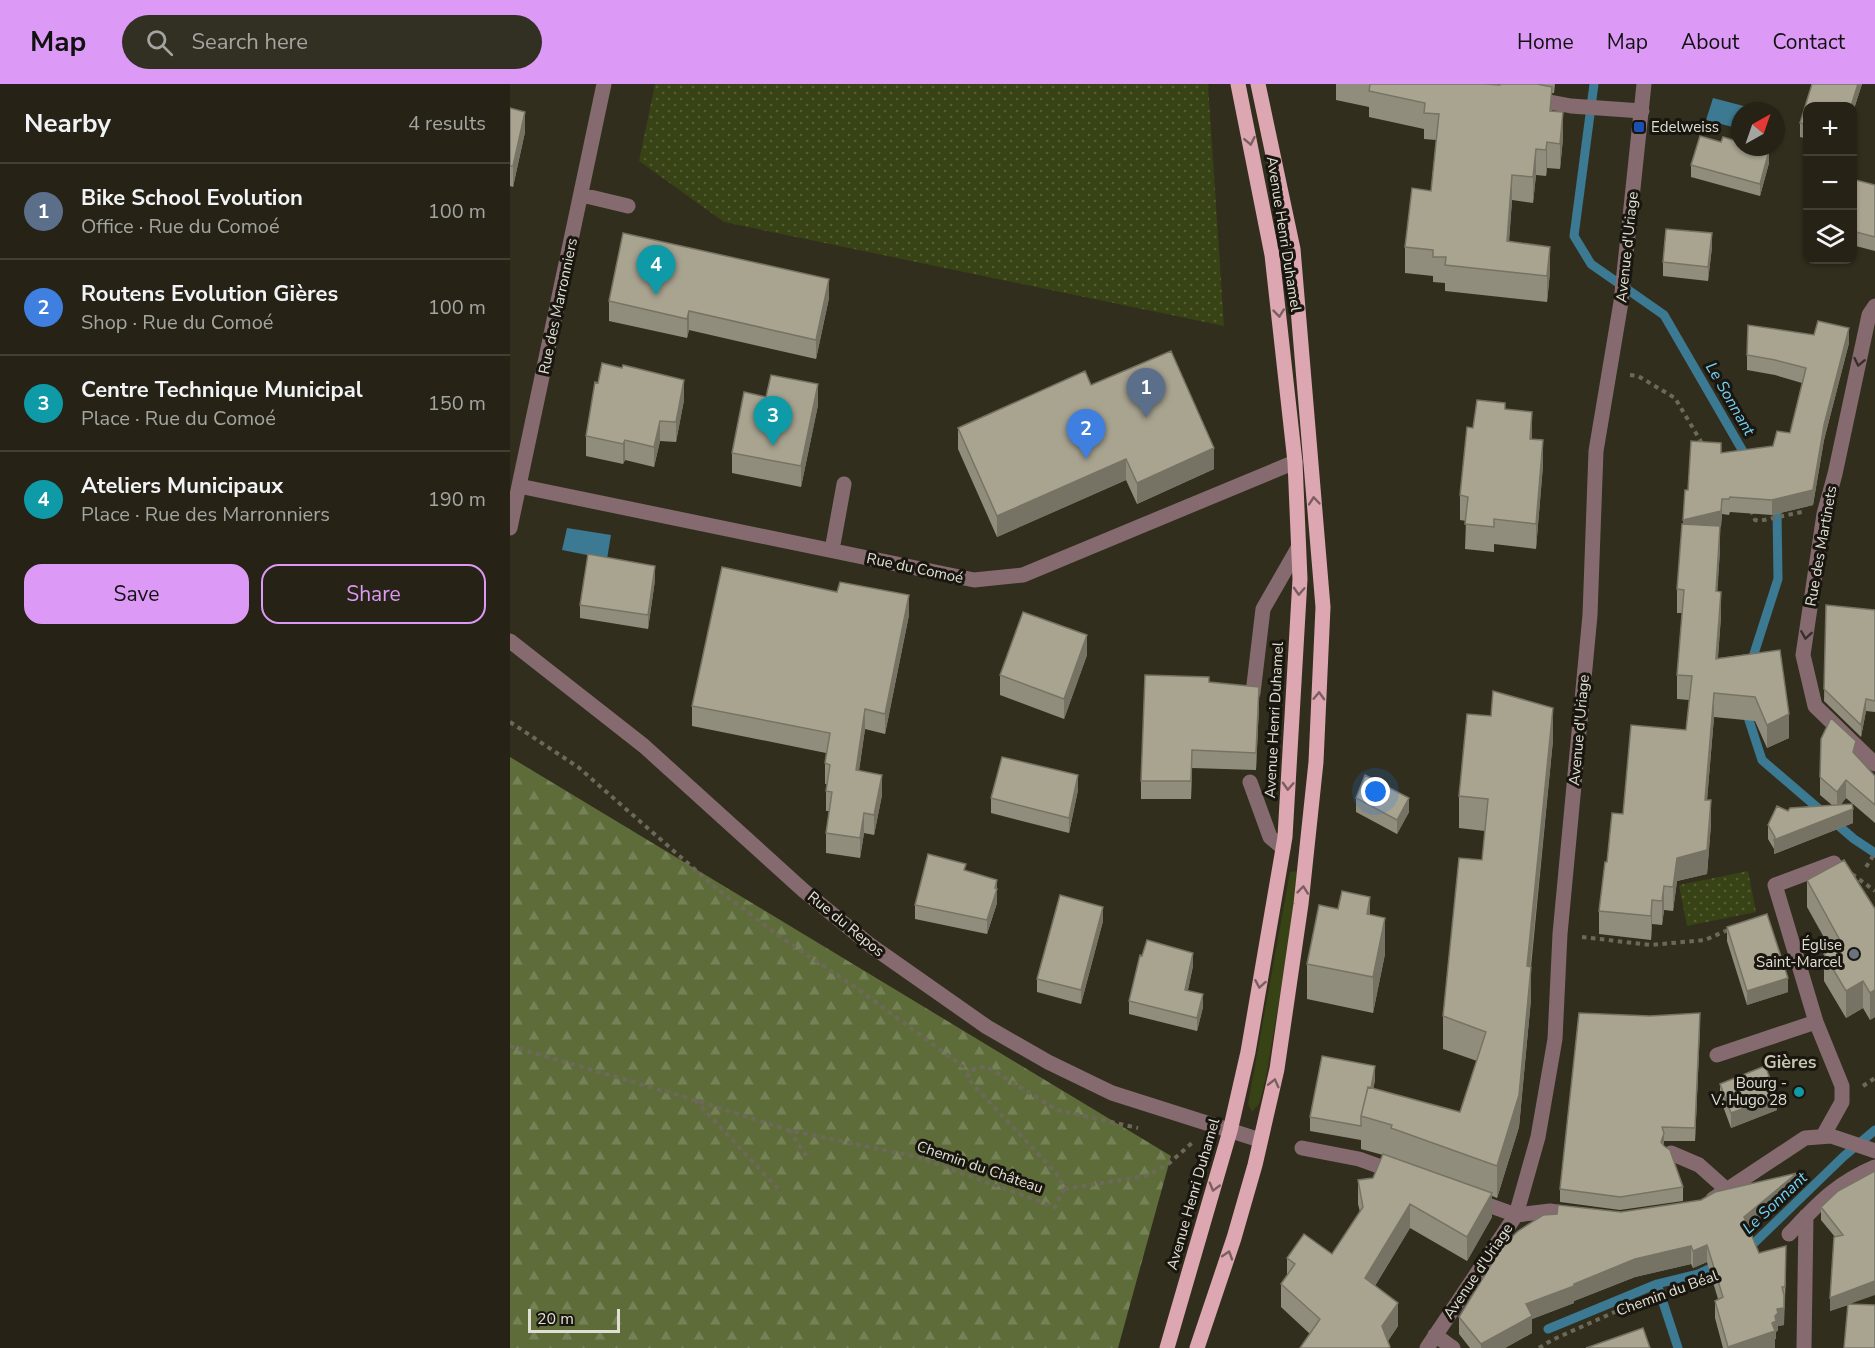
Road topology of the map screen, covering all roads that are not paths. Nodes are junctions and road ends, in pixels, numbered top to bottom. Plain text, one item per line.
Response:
1 (604, 84) edge
2 (1238, 84) edge
3 (1258, 84) edge
4 (1644, 84) edge
5 (1524, 97) edge
6 (1642, 111) junction
7 (582, 195) junction
8 (628, 206) dead end
9 (1875, 306) edge
10 (1296, 462) junction
11 (844, 484) dead end
12 (519, 486) junction
13 (510, 528) edge
14 (1298, 548) junction
15 (832, 550) junction
16 (510, 641) edge
17 (1253, 693) edge
18 (1875, 764) edge
19 (1250, 782) dead end
20 (1283, 848) junction
21 (1834, 863) edge
22 (1816, 1022) junction
23 (1717, 1055) dead end
24 (1230, 1131) junction
25 (1827, 1136) junction
26 (1260, 1140) junction
27 (1302, 1148) dead end
28 (1875, 1150) edge
29 (1671, 1153) edge
30 (1875, 1167) edge
31 (1415, 1179) edge
32 (1727, 1190) junction
33 (1460, 1195) edge
34 (1700, 1208) edge
35 (1516, 1215) junction
36 (1585, 1216) edge
37 (1806, 1216) junction
38 (1789, 1234) dead end
39 (1431, 1342) edge
40 (1167, 1348) edge
41 (1197, 1348) edge
42 (1453, 1348) edge
43 (1804, 1348) edge

1 - 7 street, Rue des Marronniers
2 -> 10 main road, Avenue Henri Duhamel
26 -> 3 main road, Avenue Henri Duhamel
4 - 6 street, Avenue d'Uriage
5 - 6 street
6 - 35 street, Avenue d'Uriage
7 - 8 street
7 - 12 street, Rue des Marronniers
9 -> 18 street, Rue des Martinets
10 - 14 main road, Avenue Henri Duhamel
10 - 15 street, Rue du Comoé
11 - 15 street
12 - 13 street, Rue des Marronniers
12 - 15 street, Rue du Comoé
14 - 17 street
14 -> 20 main road, Avenue Henri Duhamel
16 - 24 street, Rue du Repos
19 - 20 street
20 -> 24 main road, Avenue Henri Duhamel
21 - 22 street
22 - 23 street
22 - 25 street
24 - 26 street, Rue du Repos
24 -> 40 main road, Avenue Henri Duhamel
25 - 28 street
25 - 32 street
41 -> 26 main road, Avenue Henri Duhamel
27 - 31 street
29 - 32 street
30 - 37 street
32 - 34 street
33 - 35 street
35 - 36 street
35 - 39 street, Avenue d'Uriage
37 - 38 street
37 - 43 street
39 - 42 street

